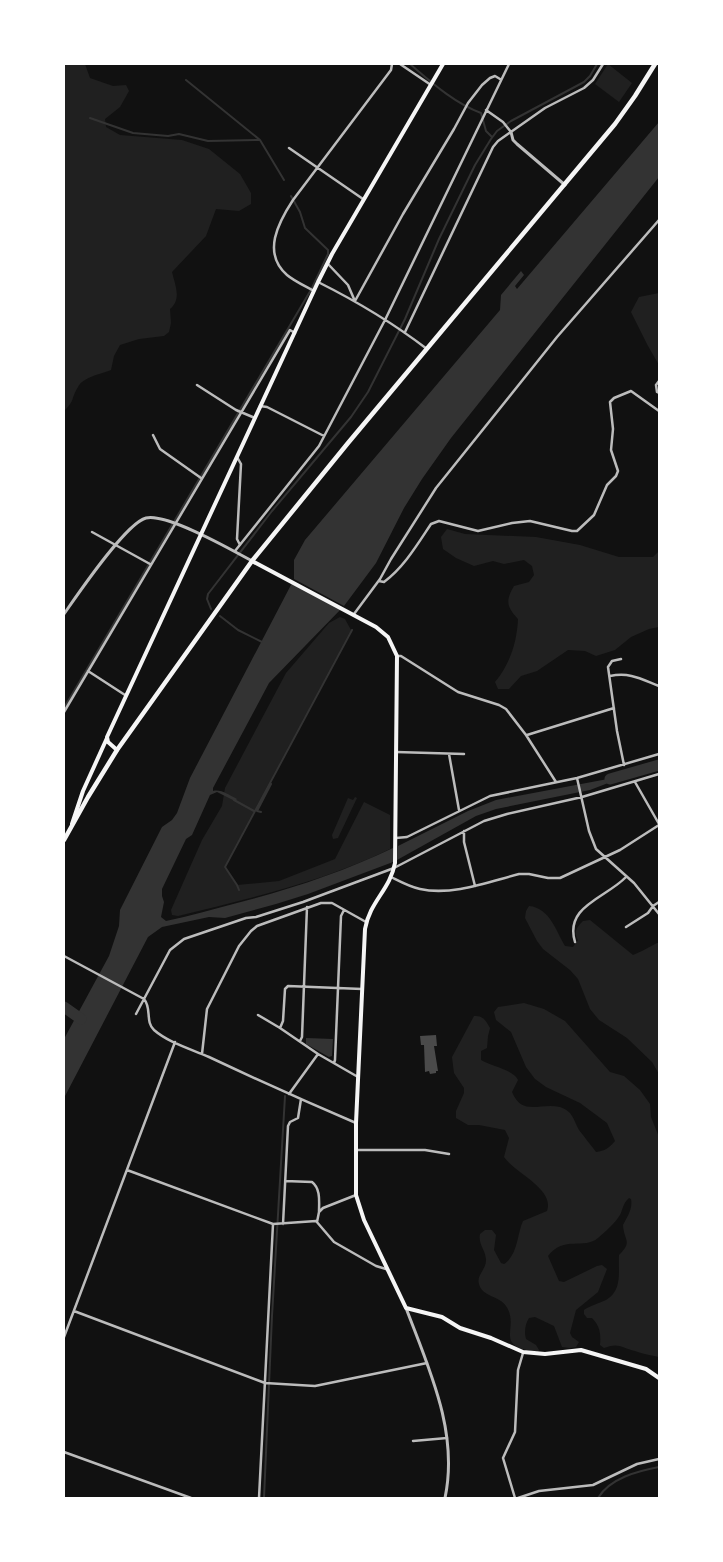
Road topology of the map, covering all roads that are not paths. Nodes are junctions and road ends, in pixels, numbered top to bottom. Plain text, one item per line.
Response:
1 (392, 64) edge
2 (400, 64) edge
3 (444, 64) edge
4 (509, 64) edge
5 (603, 64) edge
6 (655, 64) edge
7 (500, 79) junction
8 (431, 85) junction
9 (486, 110) junction
10 (511, 132) junction
11 (289, 148) dead end
12 (317, 168) junction
13 (565, 185) junction
14 (363, 199) junction
15 (659, 220) edge
16 (327, 264) junction
17 (318, 282) junction
18 (314, 291) junction
19 (355, 300) junction
20 (385, 320) junction
21 (404, 332) junction
22 (294, 333) junction
23 (427, 349) junction
24 (659, 381) edge
25 (197, 385) dead end
26 (659, 393) edge
27 (260, 406) junction
28 (241, 411) junction
29 (659, 411) edge
30 (255, 418) junction
31 (153, 436) dead end
32 (324, 436) junction
33 (237, 456) junction
34 (200, 478) junction
35 (174, 523) junction
36 (92, 532) dead end
37 (201, 534) junction
38 (116, 545) junction
39 (240, 545) junction
40 (235, 551) junction
41 (252, 560) junction
42 (150, 564) junction
43 (379, 581) junction
44 (352, 613) junction
45 (64, 614) edge
46 (397, 656) junction
47 (621, 659) dead end
48 (87, 671) junction
49 (610, 676) junction
50 (659, 686) edge
51 (127, 696) junction
52 (614, 708) junction
53 (64, 712) edge
54 (526, 736) junction
55 (107, 737) junction
56 (117, 750) junction
57 (396, 752) junction
58 (449, 754) junction
59 (464, 754) dead end
60 (659, 754) edge
61 (624, 765) junction
62 (659, 774) edge
63 (578, 778) junction
64 (556, 782) junction
65 (635, 782) junction
66 (581, 796) junction
67 (459, 810) junction
68 (659, 825) edge
69 (71, 826) junction
70 (464, 831) junction
71 (396, 838) junction
72 (64, 840) edge
73 (605, 857) junction
74 (395, 865) junction
75 (391, 877) junction
76 (627, 877) junction
77 (475, 886) junction
78 (659, 902) edge
79 (653, 906) junction
80 (307, 907) junction
81 (344, 910) junction
82 (659, 914) edge
83 (366, 922) junction
84 (626, 927) dead end
85 (575, 942) dead end
86 (64, 956) edge
87 (304, 986) junction
88 (338, 988) junction
89 (362, 989) junction
90 (144, 998) junction
91 (136, 1014) dead end
92 (258, 1015) dead end
93 (280, 1028) junction
94 (175, 1042) junction
95 (300, 1042) junction
96 (202, 1054) junction
97 (318, 1054) junction
98 (334, 1063) junction
99 (359, 1077) junction
100 (289, 1094) junction
101 (301, 1099) junction
102 (356, 1123) junction
103 (356, 1150) junction
104 (449, 1154) dead end
105 (127, 1170) junction
106 (285, 1181) junction
107 (356, 1195) junction
108 (319, 1212) junction
109 (318, 1222) junction
110 (274, 1224) junction
111 (282, 1224) junction
112 (387, 1270) junction
113 (406, 1308) junction
114 (74, 1311) junction
115 (64, 1337) edge
116 (523, 1352) junction
117 (427, 1363) junction
118 (659, 1378) edge
119 (266, 1384) junction
120 (448, 1438) junction
121 (413, 1441) dead end
122 (64, 1452) edge
123 (659, 1459) edge
124 (191, 1498) edge
125 (259, 1498) edge
126 (445, 1498) edge
127 (517, 1498) edge

1 - 12 street
2 - 8 street
3 - 8 main road
4 - 7 street
5 - 10 street
6 - 13 highway
7 - 9 street
7 - 19 street
8 - 14 main road
9 - 10 street
9 - 20 street
10 - 13 street
10 - 21 street
11 - 12 street
12 - 14 street
12 - 18 street
13 - 23 highway
14 - 16 main road
15 - 43 street
16 - 17 main road
16 - 19 street
17 - 18 main road
17 - 19 street
18 - 22 main road
19 - 20 street
20 - 21 street
20 - 32 street
21 - 23 street
22 - 27 main road
22 - 28 street
23 - 41 highway
24 - 26 street
25 - 28 street
27 - 30 main road
27 - 32 street
28 - 30 street
28 - 34 street
29 - 43 street
30 - 33 main road
31 - 34 street
32 - 39 street
33 - 37 main road
33 - 39 street
34 - 35 street
35 - 37 street
35 - 38 street
35 - 42 street
36 - 38 street
37 - 40 street
37 - 51 main road
38 - 42 street
38 - 45 street
39 - 40 street
40 - 41 street
41 - 44 main road
41 - 56 highway
42 - 48 street
43 - 44 street
44 - 46 main road
46 - 54 street
46 - 57 main road
47 - 49 street
48 - 51 street
48 - 53 street
49 - 50 street
49 - 52 street
51 - 55 main road
52 - 54 street
52 - 61 street
54 - 64 street
55 - 56 main road
55 - 69 main road
56 - 69 highway
57 - 58 street
57 - 71 main road
58 - 59 street
58 - 67 street
60 - 61 street
61 - 63 street
62 - 65 street
63 - 64 street
63 - 66 street
64 - 67 street
65 - 66 street
65 - 68 street
66 - 70 street
66 - 73 street
67 - 71 street
68 - 73 street
69 - 72 highway
70 - 74 street
70 - 77 street
71 - 74 main road
73 - 76 street
73 - 77 street
74 - 75 main road
74 - 90 street
75 - 77 street
75 - 83 main road
76 - 79 street
76 - 85 street
78 - 79 street
79 - 82 street
79 - 84 street
80 - 81 street
80 - 87 street
80 - 96 street
81 - 83 street
81 - 88 street
83 - 89 main road
86 - 90 street
87 - 88 street
87 - 93 street
87 - 95 street
88 - 89 street
88 - 98 street
89 - 99 main road
90 - 91 street
90 - 94 street
92 - 93 street
93 - 95 street
94 - 96 street
94 - 105 street
95 - 97 street
96 - 100 street
97 - 98 street
97 - 100 street
98 - 99 street
99 - 102 main road
100 - 101 street
101 - 102 street
101 - 106 street
102 - 103 main road
103 - 104 street
103 - 107 main road
105 - 110 street
105 - 114 street
106 - 108 street
106 - 111 street
107 - 108 street
107 - 112 main road
108 - 109 street
109 - 111 street
109 - 112 street
110 - 111 street
110 - 119 street
112 - 113 main road
113 - 116 main road
113 - 117 street
114 - 115 street
114 - 119 street
116 - 118 main road
116 - 127 street
117 - 119 street
117 - 120 street
119 - 125 street
120 - 121 street
120 - 126 street
122 - 124 street
123 - 127 street

